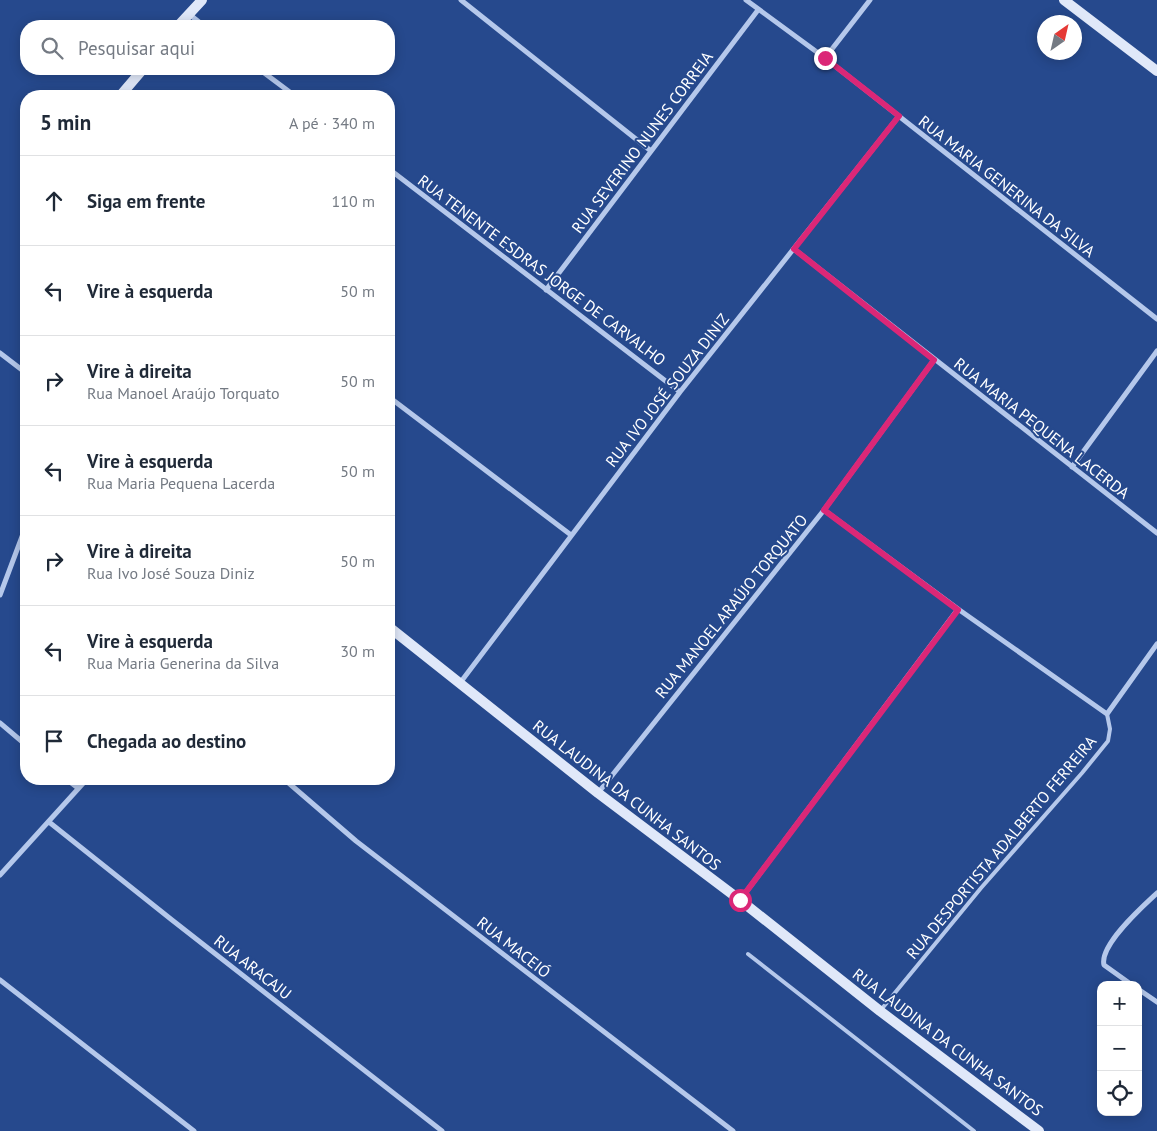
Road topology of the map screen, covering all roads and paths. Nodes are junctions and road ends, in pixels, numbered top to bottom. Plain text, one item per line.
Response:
1 (202, 0) edge
2 (461, 0) edge
3 (746, 0) edge
4 (870, 0) edge
5 (1064, 0) edge
6 (758, 10) junction
7 (188, 14) junction
8 (183, 20) edge
9 (196, 20) edge
10 (825, 58) junction
11 (1156, 68) edge
12 (137, 75) edge
13 (267, 75) edge
14 (125, 90) edge
15 (287, 90) edge
16 (899, 116) junction
17 (651, 151) junction
18 (395, 174) edge
19 (794, 249) junction
20 (546, 290) junction
21 (1157, 319) edge
22 (1157, 351) edge
23 (0, 353) edge
24 (934, 360) junction
25 (20, 368) edge
26 (680, 392) junction
27 (395, 402) edge
28 (1072, 466) junction
29 (824, 510) junction
30 (1157, 533) edge
31 (571, 535) junction
32 (20, 542) edge
33 (0, 595) edge
34 (958, 610) junction
35 (395, 631) edge
36 (1157, 644) edge
37 (460, 683) junction
38 (1107, 714) junction
39 (0, 724) edge
40 (20, 740) edge
41 (74, 785) edge
42 (81, 785) edge
43 (291, 785) edge
44 (78, 788) junction
45 (598, 793) junction
46 (49, 822) junction
47 (0, 875) edge
48 (1157, 893) edge
49 (740, 900) junction
50 (748, 954) dead end
51 (0, 980) edge
52 (1126, 981) edge
53 (1142, 992) edge
54 (1157, 1002) edge
55 (880, 1011) junction
56 (194, 1131) edge
57 (442, 1131) edge
58 (733, 1131) edge
59 (974, 1131) edge
60 (1039, 1131) edge

1 - 7 street
2 - 17 street
3 - 6 street, RUA MARIA GENERINA DA SILVA
4 - 10 street
5 - 11 street
6 - 10 street, RUA MARIA GENERINA DA SILVA
6 - 17 street, RUA SEVERINO NUNES CORREIA
7 - 8 street
7 - 9 street
10 - 16 street, RUA MARIA GENERINA DA SILVA
12 - 14 street
13 - 15 street
16 - 19 street, RUA IVO JOSÉ SOUZA DINIZ
16 - 21 street, RUA MARIA GENERINA DA SILVA
17 - 20 street, RUA SEVERINO NUNES CORREIA
18 - 20 street, RUA TENENTE ESDRAS JORGE DE CARVALHO
19 - 24 street, RUA MARIA PEQUENA LACERDA
19 - 26 street, RUA IVO JOSÉ SOUZA DINIZ
20 - 26 street, RUA TENENTE ESDRAS JORGE DE CARVALHO
22 - 28 street
23 - 25 street
24 - 28 street, RUA MARIA PEQUENA LACERDA
24 - 29 street, RUA MANOEL ARAÚJO TORQUATO
26 - 31 street, RUA IVO JOSÉ SOUZA DINIZ
27 - 31 street
28 - 30 street, RUA MARIA PEQUENA LACERDA
29 - 34 street
29 - 45 street, RUA MANOEL ARAÚJO TORQUATO
31 - 37 street, RUA IVO JOSÉ SOUZA DINIZ
32 - 33 street
34 - 38 street
34 - 49 street
35 - 37 street, RUA LAUDINA DA CUNHA SANTOS
36 - 38 street
37 - 45 street, RUA LAUDINA DA CUNHA SANTOS
38 - 55 lane, RUA DESPORTISTA ADALBERTO FERREIRA
39 - 40 street
41 - 44 street
42 - 44 street
43 - 58 street, RUA MACEIÓ
44 - 46 street
45 - 49 street, RUA LAUDINA DA CUNHA SANTOS
46 - 47 street
46 - 57 street, RUA ARACAJU
48 - 52 street
49 - 55 street, RUA LAUDINA DA CUNHA SANTOS
50 - 59 lane
51 - 56 street
53 - 54 street
55 - 60 street, RUA LAUDINA DA CUNHA SANTOS

